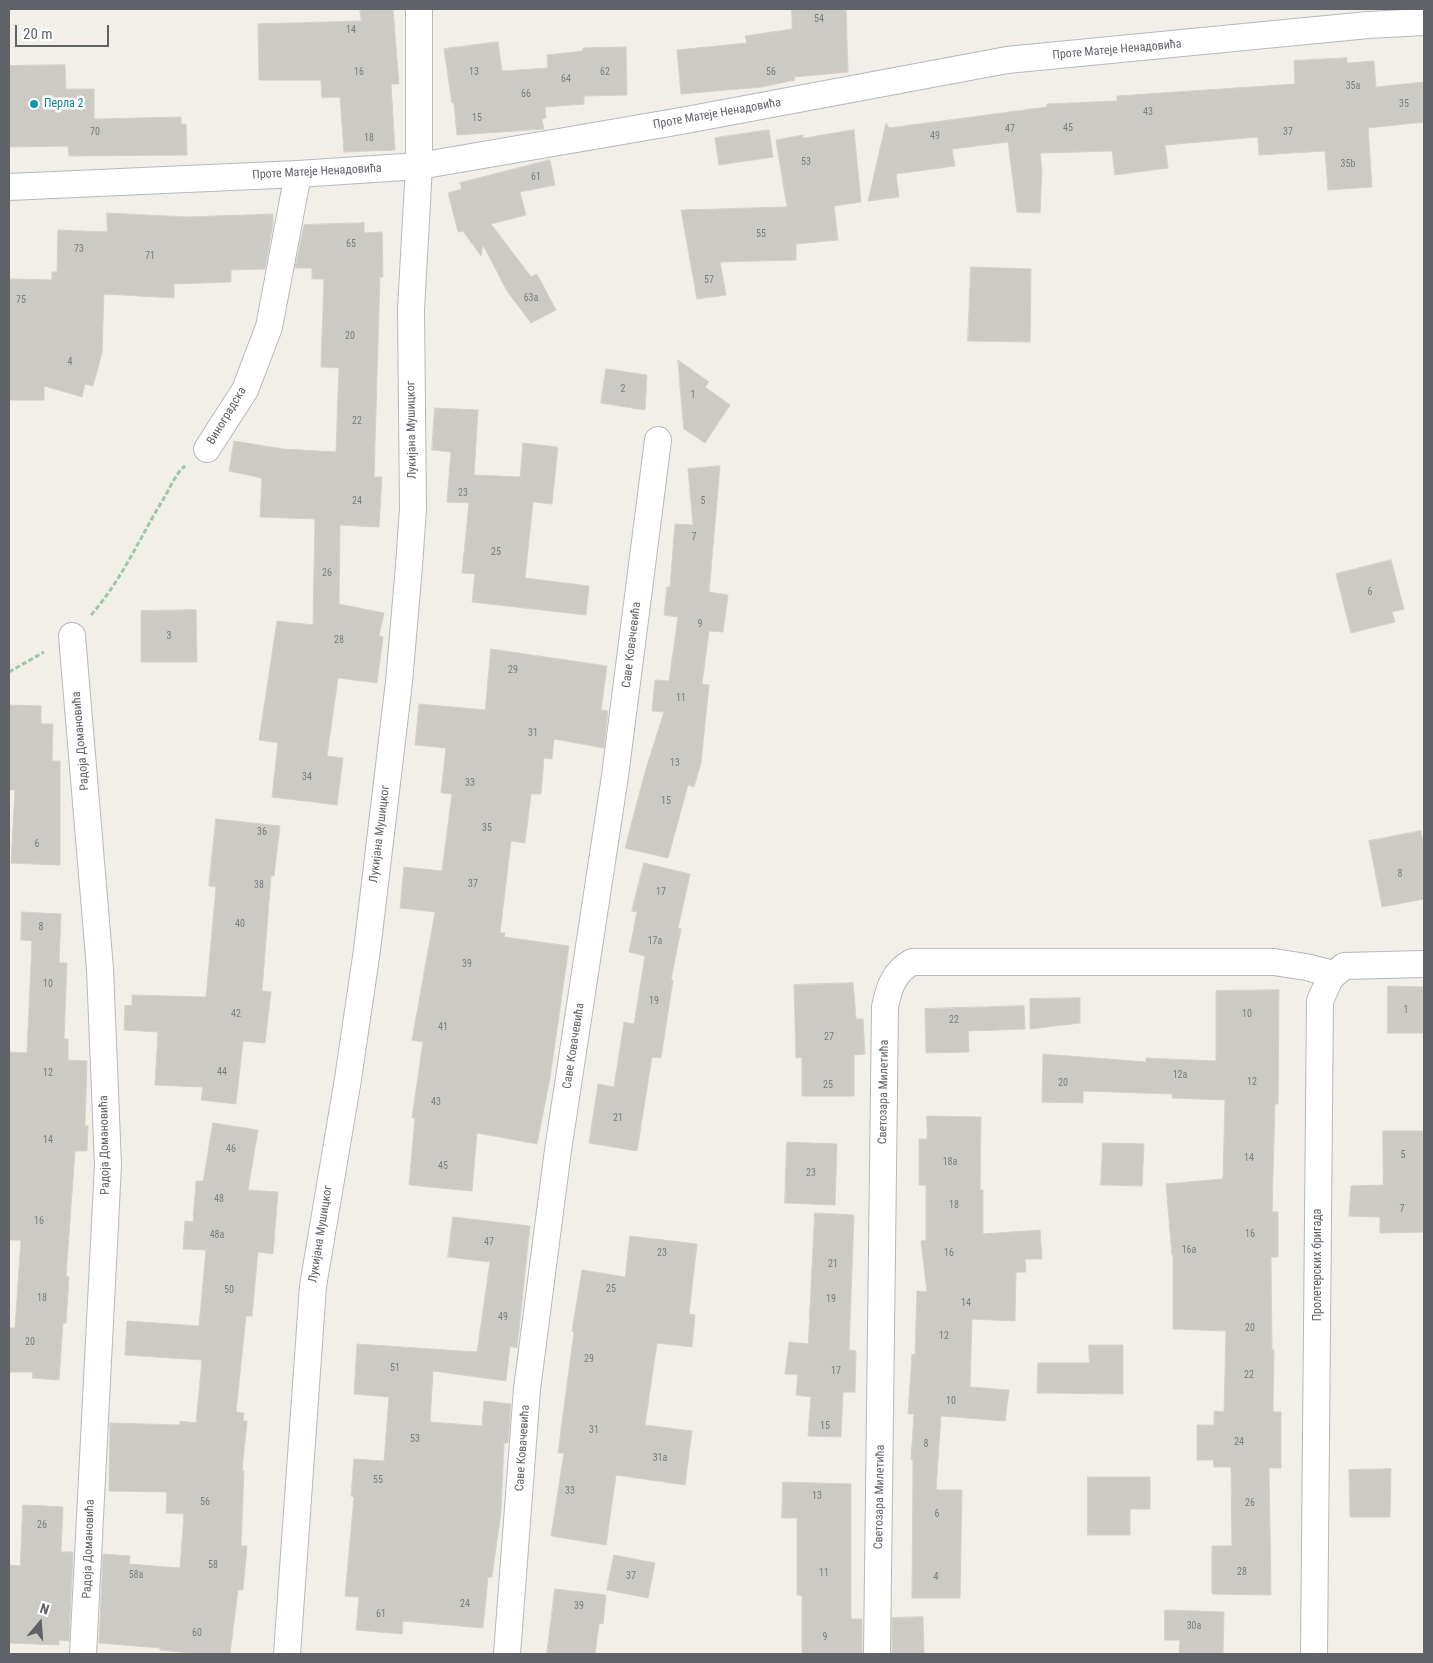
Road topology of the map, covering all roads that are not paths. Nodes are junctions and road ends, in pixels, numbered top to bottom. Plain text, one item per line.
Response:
1 (419, 9) edge
2 (1424, 22) edge
3 (419, 166) junction
4 (298, 174) junction
5 (9, 187) edge
6 (658, 440) dead end
7 (207, 449) road end
8 (72, 636) road end
9 (1424, 964) edge
10 (1334, 974) junction
11 (83, 1654) edge
12 (287, 1654) edge
13 (507, 1654) edge
14 (877, 1654) edge
15 (1314, 1654) edge

1 - 3 street, Лукијана Мушицког
2 - 3 street, Проте Матеје Ненадовића
3 - 4 street, Проте Матеје Ненадовића
3 - 12 street, Лукијана Мушицког
4 - 5 street, Проте Матеје Ненадовића
4 - 7 street, Виноградска
6 - 13 street, Саве Ковачевића
8 - 11 street, Радоја Домановића
9 - 10 street
10 - 14 street, Светозара Милетића
10 - 15 street, Пролетерских бригада

